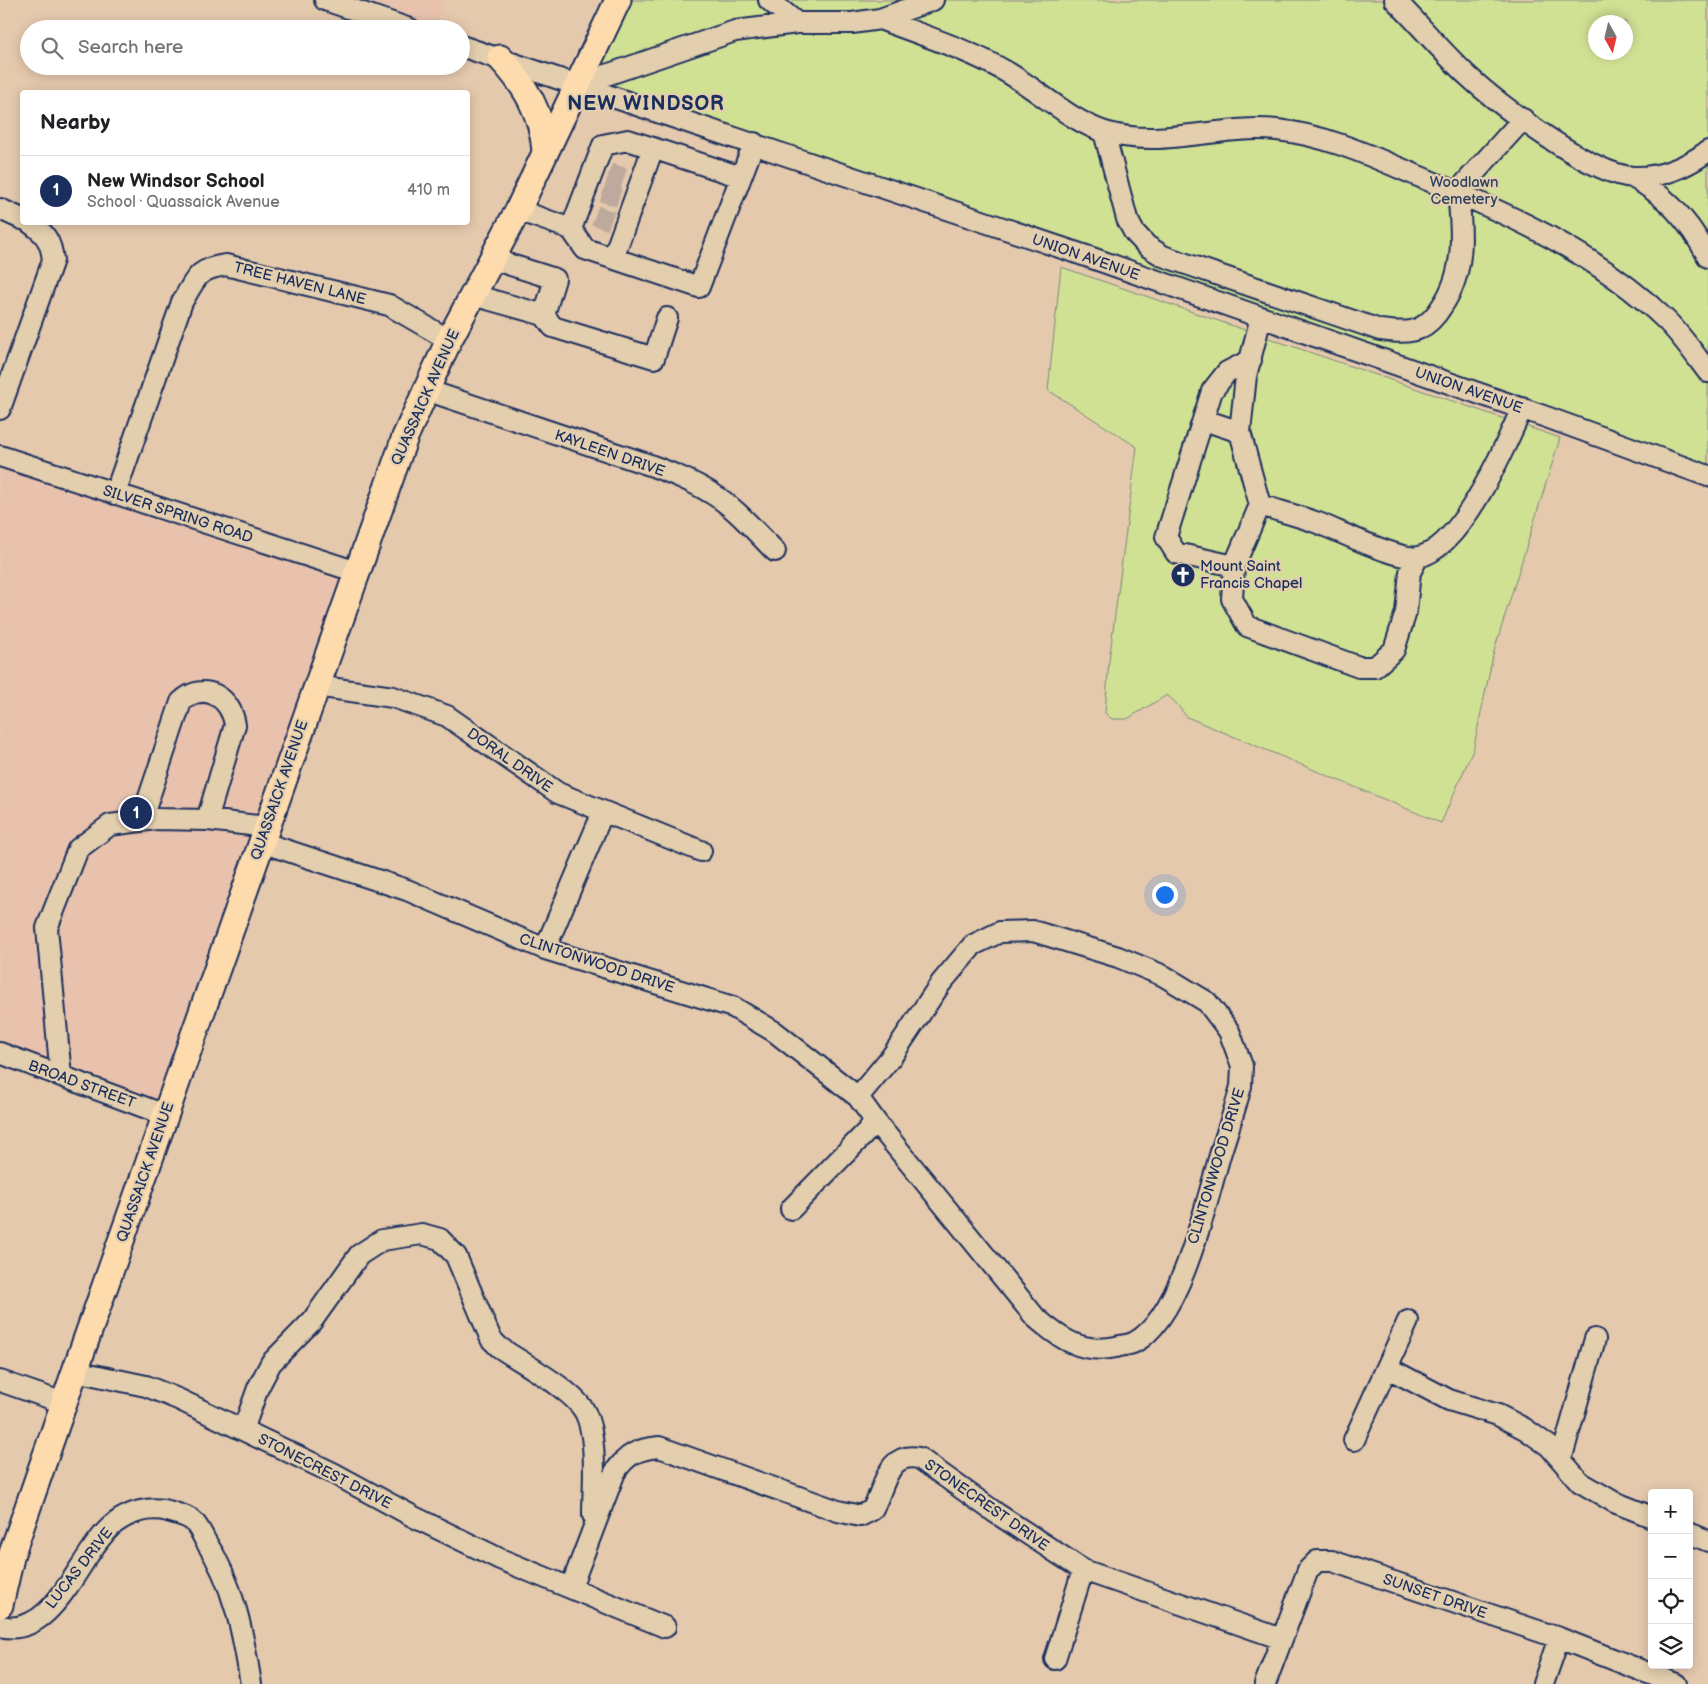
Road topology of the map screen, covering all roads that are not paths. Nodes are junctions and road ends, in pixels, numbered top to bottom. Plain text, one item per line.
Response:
1 (325, 0) edge
2 (618, 0) edge
3 (769, 0) edge
4 (933, 0) edge
5 (1396, 0) edge
6 (367, 7) edge
7 (880, 19) junction
8 (392, 20) edge
9 (797, 22) junction
10 (470, 49) edge
11 (500, 58) junction
12 (580, 84) junction
13 (1523, 119) junction
14 (1104, 132) junction
15 (754, 143) junction
16 (653, 148) junction
17 (545, 151) junction
18 (1708, 151) edge
19 (617, 176) junction
20 (741, 177) junction
21 (1632, 177) junction
22 (1458, 191) junction
23 (610, 195) junction
24 (0, 209) edge
25 (518, 210) junction
26 (20, 218) edge
27 (602, 218) junction
28 (33, 225) edge
29 (571, 229) junction
30 (1708, 257) edge
31 (614, 258) junction
32 (492, 259) junction
33 (473, 295) junction
34 (544, 315) junction
35 (1261, 317) junction
36 (667, 318) dead end
37 (449, 340) junction
38 (1250, 360) junction
39 (1708, 372) edge
40 (426, 390) junction
41 (1522, 408) junction
42 (0, 409) edge
43 (1204, 420) junction
44 (1240, 432) junction
45 (0, 456) edge
46 (1708, 476) edge
47 (115, 494) junction
48 (1260, 505) junction
49 (775, 551) dead end
50 (1418, 557) junction
51 (1234, 566) junction
52 (357, 572) junction
53 (316, 686) junction
54 (602, 812) junction
55 (207, 820) junction
56 (141, 821) junction
57 (264, 834) junction
58 (701, 851) dead end
59 (545, 949) junction
60 (0, 1053) edge
61 (61, 1076) junction
62 (858, 1097) junction
63 (165, 1115) junction
64 (876, 1122) junction
65 (791, 1209) dead end
66 (1408, 1321) dead end
67 (1595, 1339) dead end
68 (1388, 1368) junction
69 (75, 1371) junction
70 (0, 1381) edge
71 (64, 1403) junction
72 (242, 1430) junction
73 (1354, 1440) dead end
74 (1561, 1460) junction
75 (1648, 1516) edge
76 (593, 1525) junction
77 (1691, 1534) edge
78 (1708, 1541) edge
79 (1083, 1570) junction
80 (571, 1587) junction
81 (0, 1605) edge
82 (0, 1626) edge
83 (666, 1627) dead end
84 (1282, 1638) junction
85 (1559, 1638) junction
86 (1055, 1659) dead end
87 (251, 1684) edge
88 (1265, 1684) edge
89 (1543, 1684) edge
90 (1676, 1684) edge

1 - 6 street
2 - 12 main road, QUASSAICK AVENUE
3 - 9 street
4 - 7 street
5 - 13 street
6 - 8 street
7 - 9 street
7 - 14 street
9 - 12 street
10 - 11 street, UNION AVENUE
11 - 12 street, UNION AVENUE
11 - 17 main road
12 - 15 street, UNION AVENUE
12 - 17 main road, QUASSAICK AVENUE
13 - 21 street
13 - 22 street
14 - 22 street
14 - 22 street
15 - 20 street
15 - 35 street, UNION AVENUE
16 - 19 street
16 - 19 street
16 - 20 street
17 - 25 main road, QUASSAICK AVENUE
18 - 21 street
19 - 23 street
19 - 23 street
20 - 31 street
21 - 30 street
22 - 39 street
23 - 27 street
23 - 27 street
24 - 26 street
25 - 29 street
25 - 32 main road, QUASSAICK AVENUE
27 - 29 street
27 - 31 street
28 - 42 street
29 - 31 street
32 - 33 main road, QUASSAICK AVENUE
32 - 34 street
33 - 34 street
33 - 37 main road, QUASSAICK AVENUE
34 - 36 street
35 - 38 street
35 - 41 street, UNION AVENUE
37 - 40 main road, QUASSAICK AVENUE
37 - 47 street, TREE HAVEN LANE
38 - 43 street
38 - 44 street
40 - 49 street, KAYLEEN DRIVE
40 - 52 main road, QUASSAICK AVENUE
41 - 46 street, UNION AVENUE
41 - 50 street
43 - 44 street
43 - 51 street
44 - 48 street
45 - 47 street, SILVER SPRING ROAD
47 - 52 street, SILVER SPRING ROAD
48 - 50 street
48 - 51 street
50 - 51 street
52 - 53 main road, QUASSAICK AVENUE
53 - 54 street, DORAL DRIVE
53 - 57 main road, QUASSAICK AVENUE
54 - 58 street, DORAL DRIVE
54 - 59 street
55 - 56 street, CLINTONWOOD DRIVE
55 - 56 street
55 - 57 street, CLINTONWOOD DRIVE
56 - 61 street, CLINTONWOOD DRIVE
57 - 59 street, CLINTONWOOD DRIVE
57 - 63 main road, QUASSAICK AVENUE
59 - 62 street, CLINTONWOOD DRIVE
60 - 61 street, BROAD STREET
61 - 63 street, BROAD STREET
62 - 64 street, CLINTONWOOD DRIVE
62 - 64 street, CLINTONWOOD DRIVE
63 - 69 main road, QUASSAICK AVENUE
64 - 65 street
66 - 68 street
67 - 74 street
68 - 73 street
68 - 74 street
69 - 71 main road, QUASSAICK AVENUE
69 - 72 street, STONECREST DRIVE
70 - 71 street
71 - 81 main road, QUASSAICK AVENUE
72 - 76 street
72 - 80 street, STONECREST DRIVE
74 - 75 street
76 - 79 street, STONECREST DRIVE
76 - 80 street, STONECREST DRIVE
77 - 78 street
79 - 84 street, STONECREST DRIVE
79 - 86 street
80 - 83 street, STONECREST DRIVE
82 - 87 street, LUCAS DRIVE
84 - 85 street, SUNSET DRIVE
84 - 88 street, SUNSET DRIVE
85 - 89 street
85 - 90 street, SUNSET DRIVE

